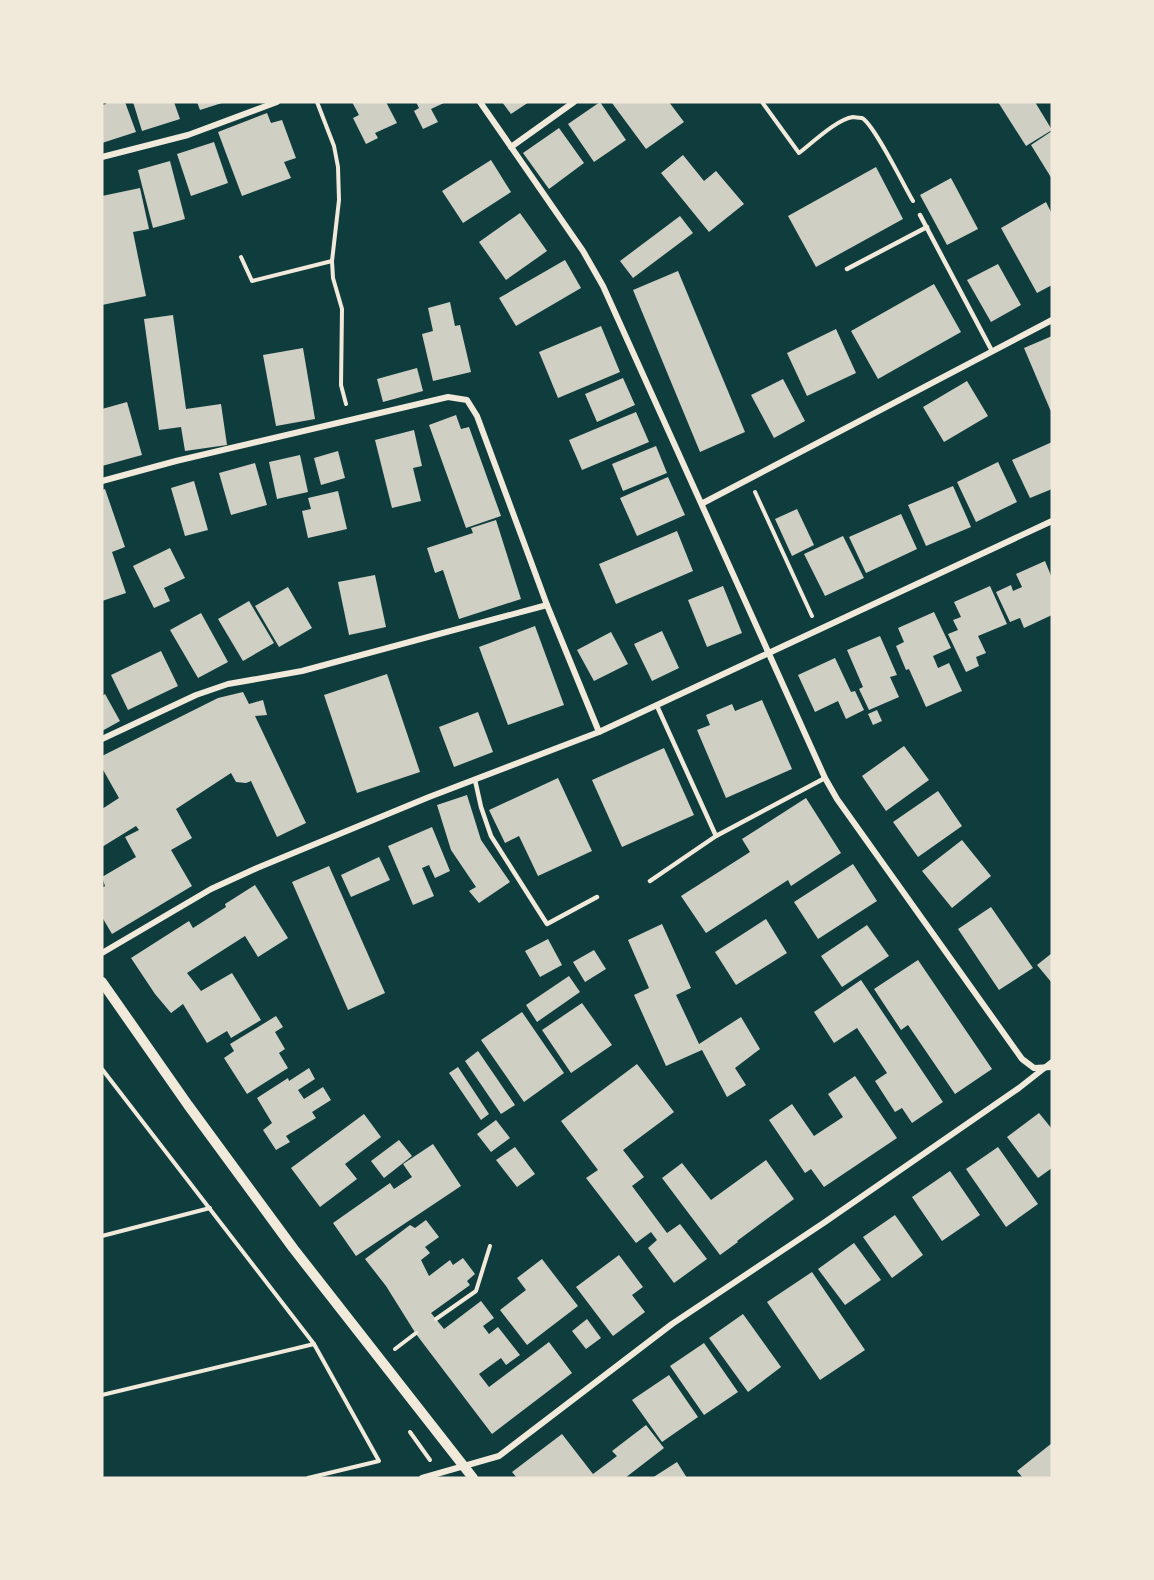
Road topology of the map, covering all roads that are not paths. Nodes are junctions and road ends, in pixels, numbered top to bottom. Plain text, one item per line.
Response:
1 (277, 102) edge
2 (480, 102) edge
3 (574, 102) edge
4 (511, 147) junction
5 (102, 157) edge
6 (920, 215) road end
7 (927, 227) junction
8 (847, 269) dead end
9 (1052, 320) edge
10 (992, 351) junction
11 (102, 481) edge
12 (703, 503) junction
13 (1052, 521) edge
14 (547, 605) junction
15 (769, 653) junction
16 (657, 706) junction
17 (598, 732) junction
18 (102, 739) edge
19 (825, 777) junction
20 (475, 780) junction
21 (716, 836) junction
22 (650, 881) dead end
23 (597, 897) dead end
24 (102, 953) edge
25 (102, 982) edge
26 (1052, 1062) edge
27 (1052, 1067) edge
28 (1043, 1069) junction
29 (464, 1467) junction
30 (422, 1478) edge
31 (473, 1478) edge

1 - 5 street
2 - 4 street
3 - 4 street
4 - 12 street
6 - 7 lane
7 - 8 lane
7 - 10 lane
9 - 10 street
10 - 12 street
11 - 14 street
12 - 15 street
13 - 15 street
14 - 17 street
14 - 18 street
15 - 16 street
15 - 19 street
16 - 17 street
16 - 21 lane
17 - 20 street
19 - 21 lane
19 - 28 street
20 - 23 lane
20 - 24 street
21 - 22 lane
25 - 29 street
26 - 28 street
27 - 28 street
28 - 29 street
29 - 30 street
29 - 31 street

